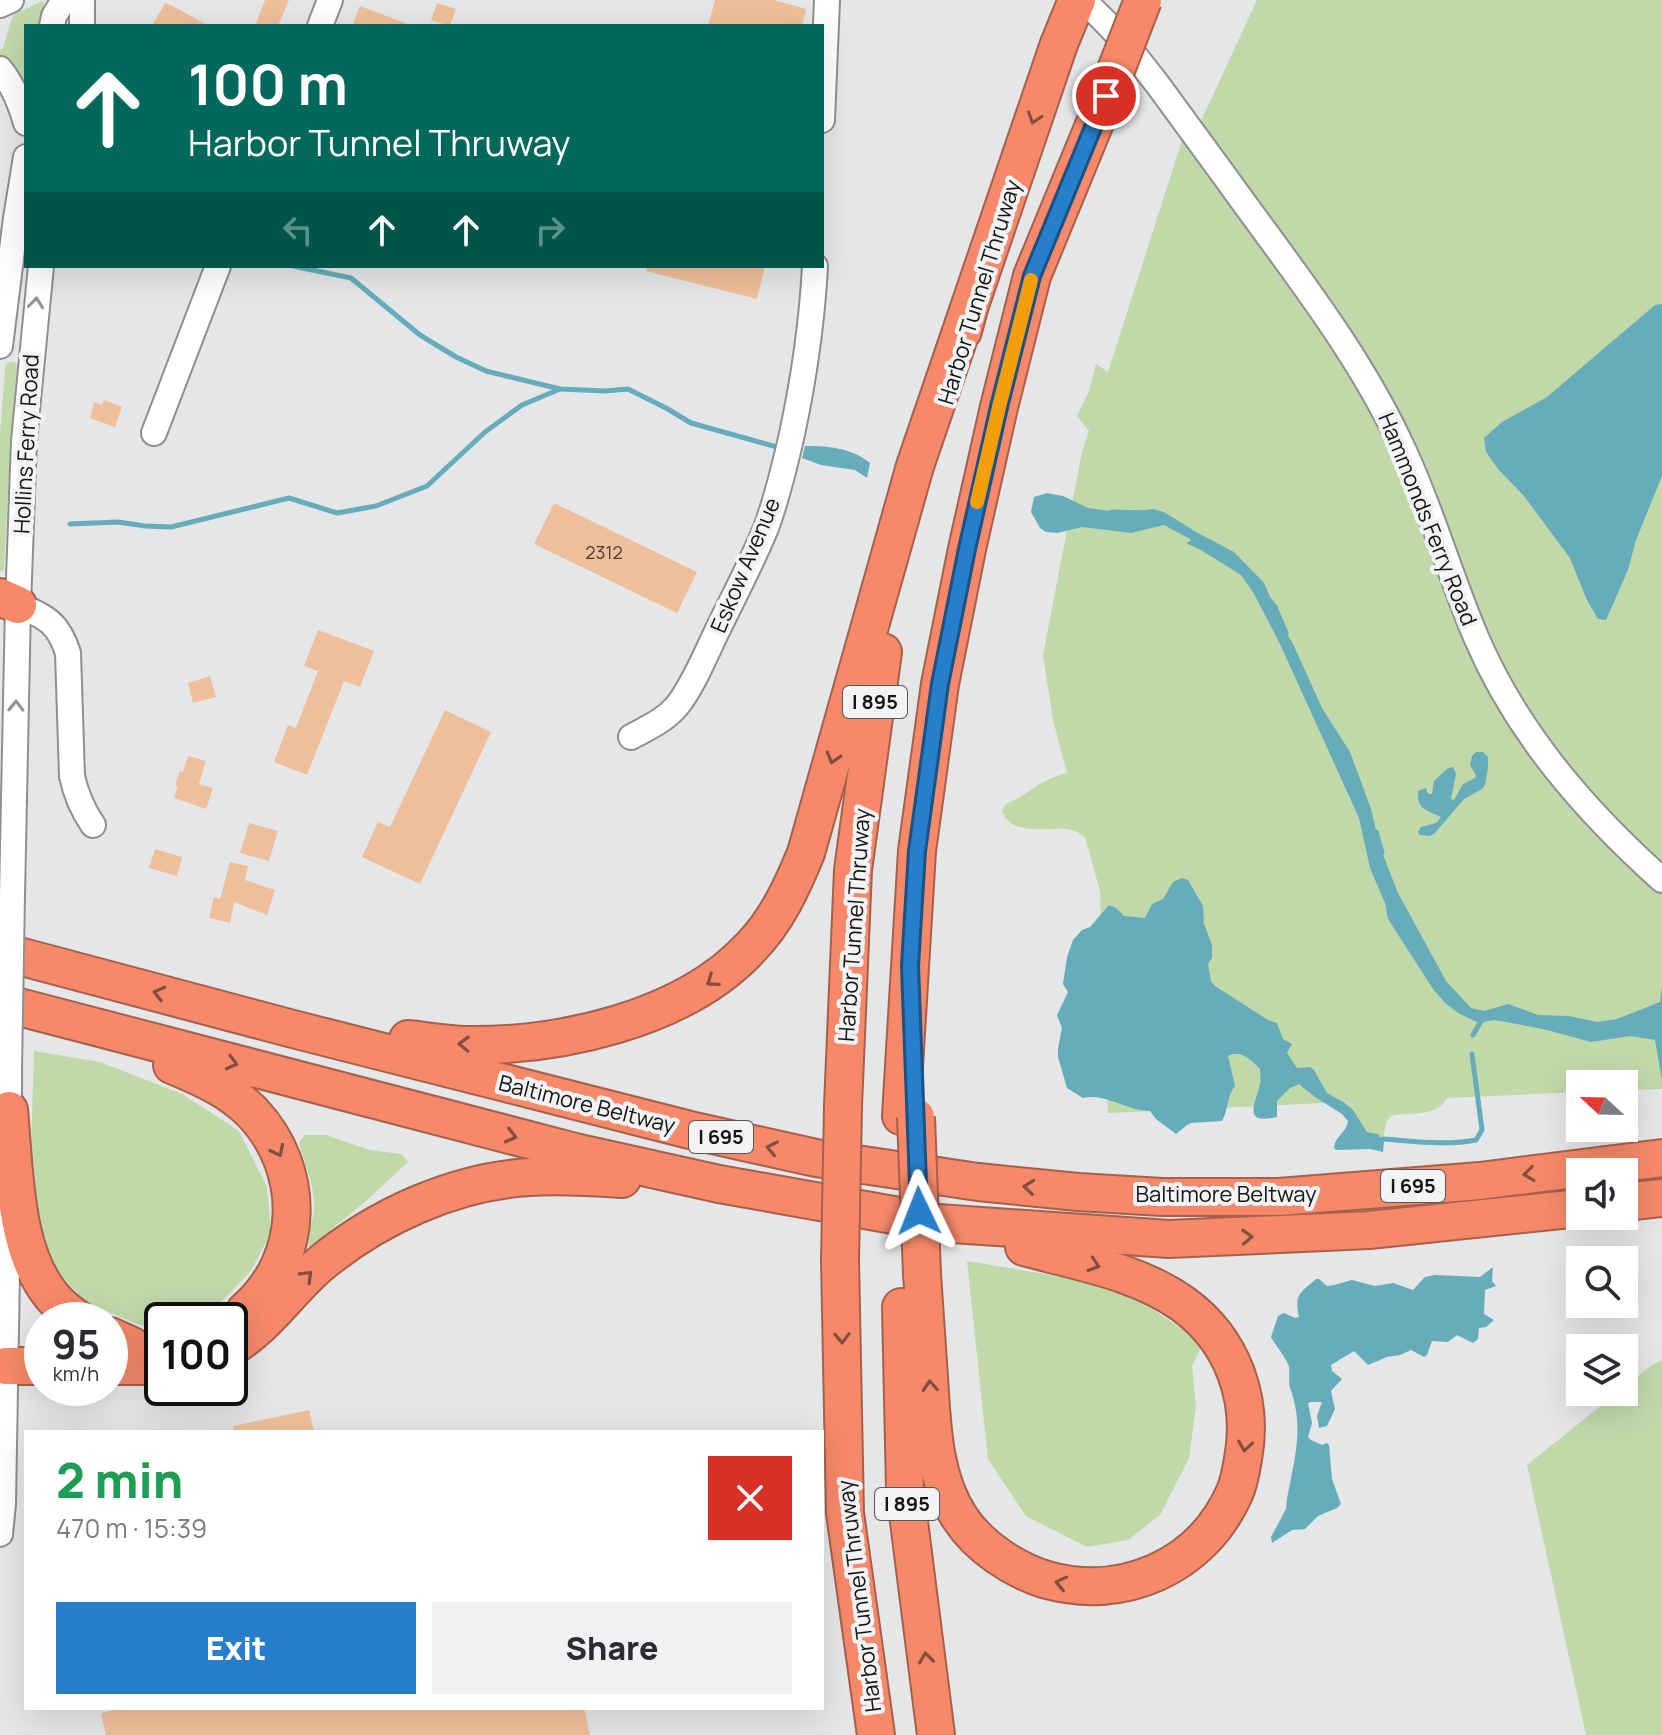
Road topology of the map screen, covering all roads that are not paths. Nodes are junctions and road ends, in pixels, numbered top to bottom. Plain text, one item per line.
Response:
1 (11, 0) edge
2 (64, 0) edge
3 (82, 0) edge
4 (330, 0) edge
5 (827, 0) edge
6 (1079, 0) edge
7 (1143, 0) edge
8 (0, 5) edge
9 (52, 24) edge
10 (82, 24) edge
11 (321, 24) edge
12 (0, 69) edge
13 (824, 72) edge
14 (24, 115) edge
15 (24, 171) edge
16 (41, 268) edge
17 (217, 268) edge
18 (815, 268) edge
19 (969, 308) junction
20 (1, 334) edge
21 (154, 433) dead end
22 (6, 604) edge
23 (631, 737) dead end
24 (93, 825) dead end
25 (1662, 880) edge
26 (0, 951) edge
27 (0, 1002) edge
28 (48, 1014) junction
29 (289, 1028) junction
30 (9, 1110) junction
31 (1662, 1158) edge
32 (719, 1184) junction
33 (1662, 1198) edge
34 (1638, 1201) edge
35 (1566, 1209) edge
36 (938, 1223) junction
37 (911, 1272) junction
38 (57, 1302) edge
39 (248, 1309) edge
40 (248, 1337) edge
41 (24, 1349) edge
42 (3, 1354) edge
43 (24, 1360) edge
44 (0, 1534) edge
45 (876, 1735) edge
46 (936, 1735) edge

1 - 8 street
2 - 9 street
3 - 10 street
4 - 11 street
5 - 13 street
6 -> 19 highway, Harbor Tunnel Thruway / I 895
6 - 25 street, Hammonds Ferry Road
7 - 37 highway, I 895, bridge
12 - 14 street
15 - 20 street, Hollins Ferry Road
22 -> 16 street, Hollins Ferry Road
17 - 21 street
18 - 23 street, Eskow Avenue
19 -> 29 highway
19 -> 45 highway, Harbor Tunnel Thruway / I 895, bridge
22 - 24 street
30 -> 22 street, Hollins Ferry Road, bridge
29 -> 26 highway, Baltimore Beltway / I 695
27 - 28 highway, Baltimore Beltway / I 695
28 -> 32 highway, Baltimore Beltway / I 695
28 -> 39 highway
31 -> 29 highway, Baltimore Beltway / I 695
30 - 38 highway
30 - 42 street, Hollins Ferry Road
32 - 36 highway, Baltimore Beltway / I 695
40 -> 32 highway
33 - 34 highway
36 -> 35 highway, Baltimore Beltway / I 695
36 -> 37 highway
46 -> 37 highway, I 895
41 - 42 highway
42 - 43 highway
42 - 44 street, Hollins Ferry Road

